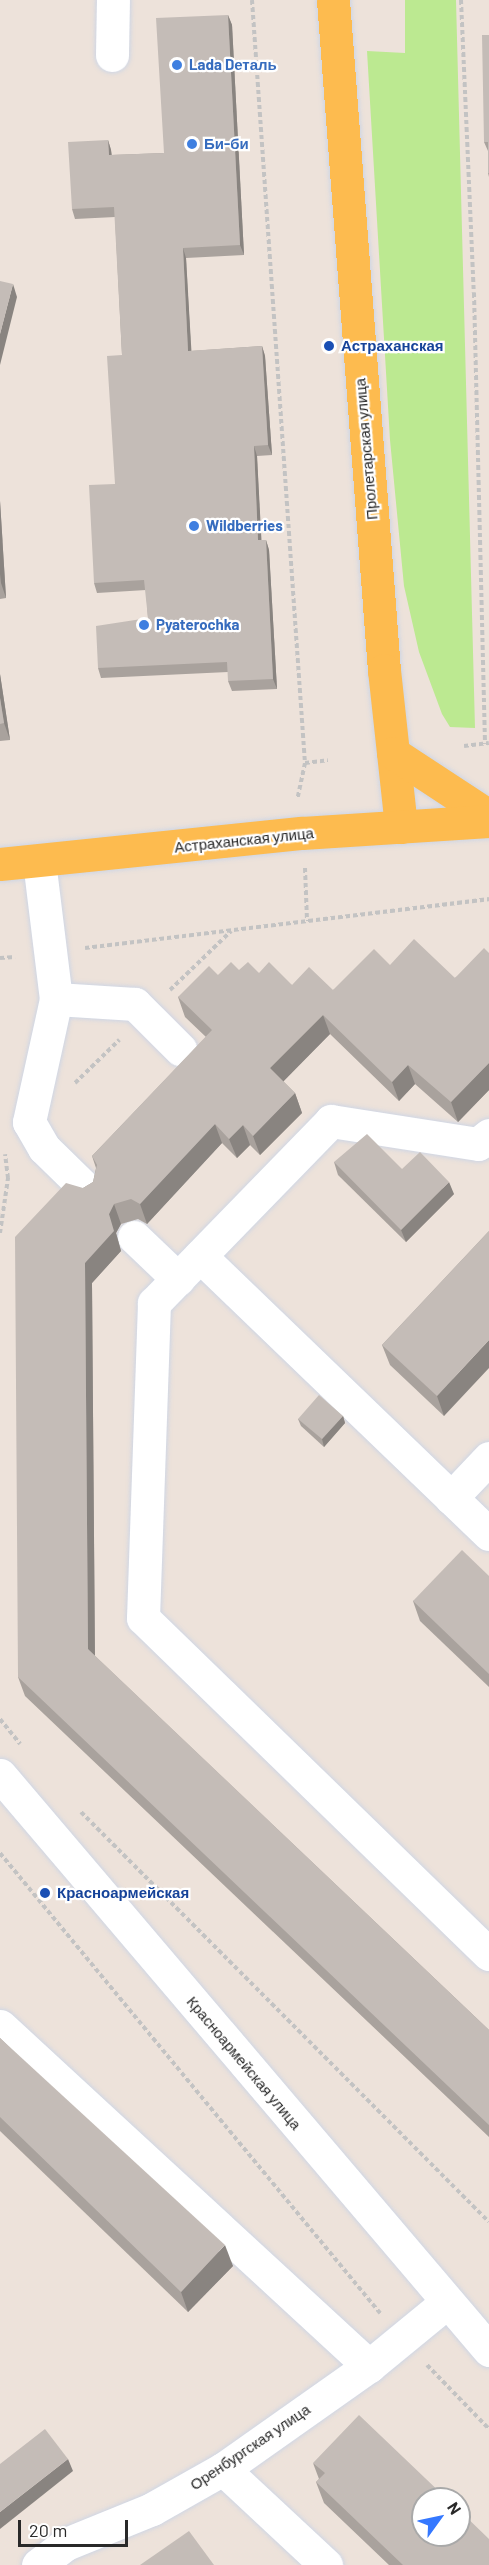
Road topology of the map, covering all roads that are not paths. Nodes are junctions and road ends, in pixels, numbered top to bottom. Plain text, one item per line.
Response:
1 (113, 0) edge
2 (333, 0) edge
3 (112, 55) dead end
4 (393, 753) junction
5 (489, 816) edge
6 (489, 821) edge
7 (401, 826) junction
8 (39, 861) junction
9 (0, 864) edge
10 (56, 999) junction
11 (180, 1049) dead end
12 (489, 1135) edge
13 (86, 1189) edge
14 (134, 1237) dead end
15 (189, 1268) junction
16 (489, 1458) edge
17 (451, 1498) junction
18 (489, 1534) edge
19 (0, 1775) edge
20 (489, 1954) edge
21 (0, 2026) edge
22 (447, 2302) junction
23 (487, 2345) edge
24 (369, 2366) junction
25 (224, 2469) junction
26 (38, 2565) edge
27 (326, 2565) edge

1 - 3 street
2 - 4 main road, Пролетарская улица
4 - 5 main road
4 - 7 main road, Пролетарская улица
6 - 7 main road, Астраханская улица
7 - 8 main road, Астраханская улица
8 - 9 main road, Астраханская улица
8 - 10 street
10 - 11 street
10 - 13 street
12 - 15 street
14 - 15 street
15 - 17 street
15 - 20 street
16 - 17 street
17 - 18 street
19 - 22 street, Красноармейская улица
21 - 24 street
22 - 23 street, Красноармейская улица
22 - 24 street, Оренбургская улица
24 - 25 street, Оренбургская улица
25 - 26 street, Оренбургская улица
25 - 27 street

